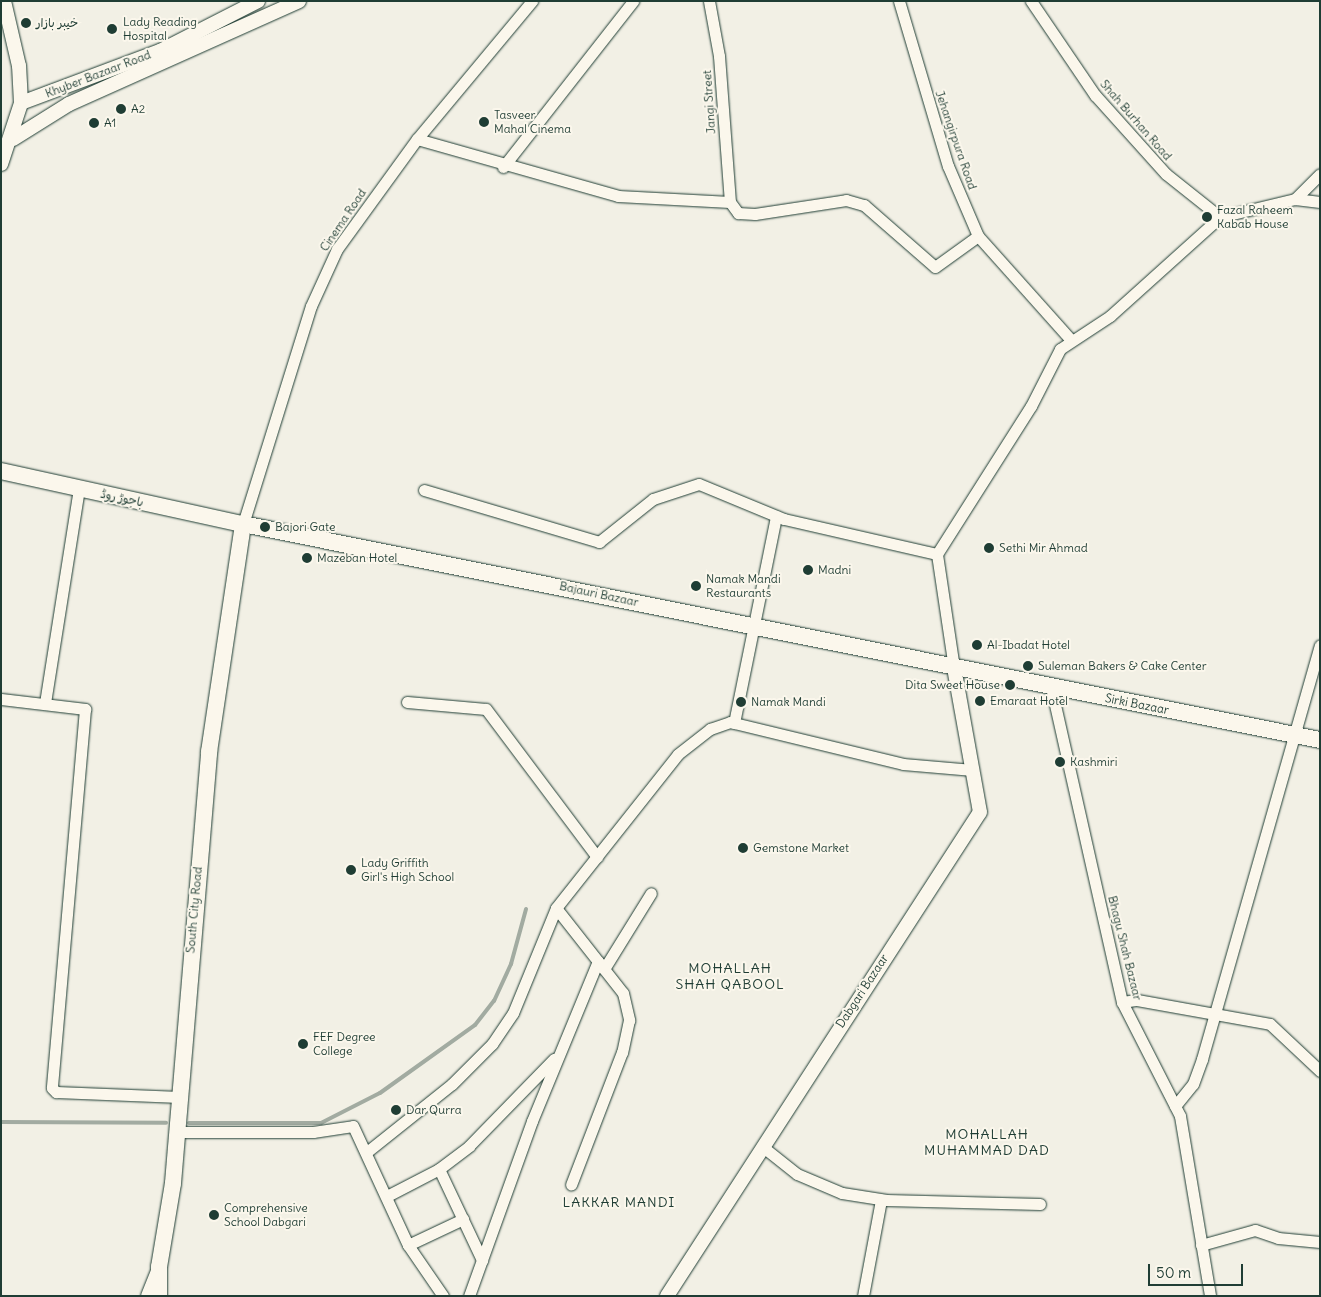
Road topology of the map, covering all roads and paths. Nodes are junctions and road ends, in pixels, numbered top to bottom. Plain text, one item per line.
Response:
1 (4, 1) edge
2 (258, 1) edge
3 (299, 1) edge
4 (532, 1) edge
5 (634, 1) edge
6 (709, 1) edge
7 (1031, 1) edge
8 (902, 2) edge
9 (22, 103) junction
10 (13, 139) junction
11 (417, 139) junction
12 (1, 164) edge
13 (503, 167) junction
14 (1320, 174) edge
15 (1296, 199) junction
16 (730, 202) junction
17 (1320, 202) edge
18 (1220, 217) junction
19 (978, 236) junction
20 (1071, 340) junction
21 (1, 471) edge
22 (79, 489) junction
23 (424, 490) dead end
24 (776, 516) junction
25 (243, 524) junction
26 (937, 554) junction
27 (752, 626) junction
28 (1320, 645) edge
29 (954, 668) junction
30 (1051, 686) junction
31 (1, 699) edge
32 (407, 702) dead end
33 (45, 703) junction
34 (734, 723) junction
35 (1292, 734) junction
36 (1320, 740) edge
37 (973, 770) junction
38 (597, 856) junction
39 (652, 893) dead end
40 (556, 908) junction
41 (601, 965) junction
42 (1122, 1002) junction
43 (1211, 1016) junction
44 (559, 1054) junction
45 (1320, 1071) edge
46 (180, 1098) junction
47 (1175, 1106) junction
48 (177, 1132) junction
49 (763, 1147) junction
50 (368, 1151) junction
51 (439, 1169) junction
52 (571, 1185) dead end
53 (387, 1196) junction
54 (881, 1200) junction
55 (1040, 1204) dead end
56 (463, 1219) junction
57 (1320, 1242) edge
58 (408, 1244) junction
59 (1200, 1245) junction
60 (482, 1260) junction
61 (152, 1295) edge
62 (443, 1296) edge
63 (469, 1296) edge
64 (667, 1296) edge
65 (863, 1296) edge
66 (1210, 1296) edge

1 - 9 street
2 - 9 street, Khyber Bazaar Road
3 - 10 street
4 - 11 street, Cinema Road
5 - 13 street
6 - 16 street, Jangi Street
7 - 18 street, Shah Burhan Road
8 - 19 street, Jehangirpura Road
9 - 10 street
10 - 12 street
11 - 13 street
11 - 25 street, Cinema Road
13 - 16 street
14 - 15 street
15 - 17 street
15 - 18 street
16 - 19 street
18 - 20 street
19 - 20 street, Jehangirpura Road
20 - 26 street
21 - 22 main road, باجوڑ روڈ
22 - 25 main road, باجوڑ روڈ
22 - 33 street
23 - 24 street
24 - 26 street
24 - 27 street
25 - 27 main road, Bajauri Bazaar
25 - 46 main road, South City Road
26 - 29 street
27 - 29 main road, Bajauri Bazaar
27 - 34 street
28 - 35 street
29 - 30 main road, Sirki Bazaar
29 - 37 street, Dabgari Bazaar
30 - 35 main road, Sirki Bazaar
30 - 42 street, Bhagu Shah Bazaar
31 - 33 street
32 - 38 street
33 - 46 street
34 - 37 street
34 - 38 street
35 - 36 main road, Sirki Bazaar
35 - 43 street
37 - 49 street, Dabgari Bazaar
38 - 40 street
39 - 41 street
40 - 41 street
40 - 50 street
41 - 44 street
41 - 52 street
42 - 43 street
42 - 47 street, Bhagu Shah Bazaar
43 - 45 street
43 - 47 street
44 - 51 street
44 - 60 street
46 - 48 main road, South City Road
47 - 59 street, Bhagu Shah Bazaar
48 - 50 street
48 - 61 main road, South City Road
49 - 54 street
49 - 64 street, Dabgari Bazaar
50 - 53 street
51 - 53 street
51 - 56 street
53 - 58 street
54 - 55 street
54 - 65 street
56 - 58 street
56 - 60 street
57 - 59 street
58 - 62 street
59 - 66 street, Bhagu Shah Bazaar
60 - 63 street

